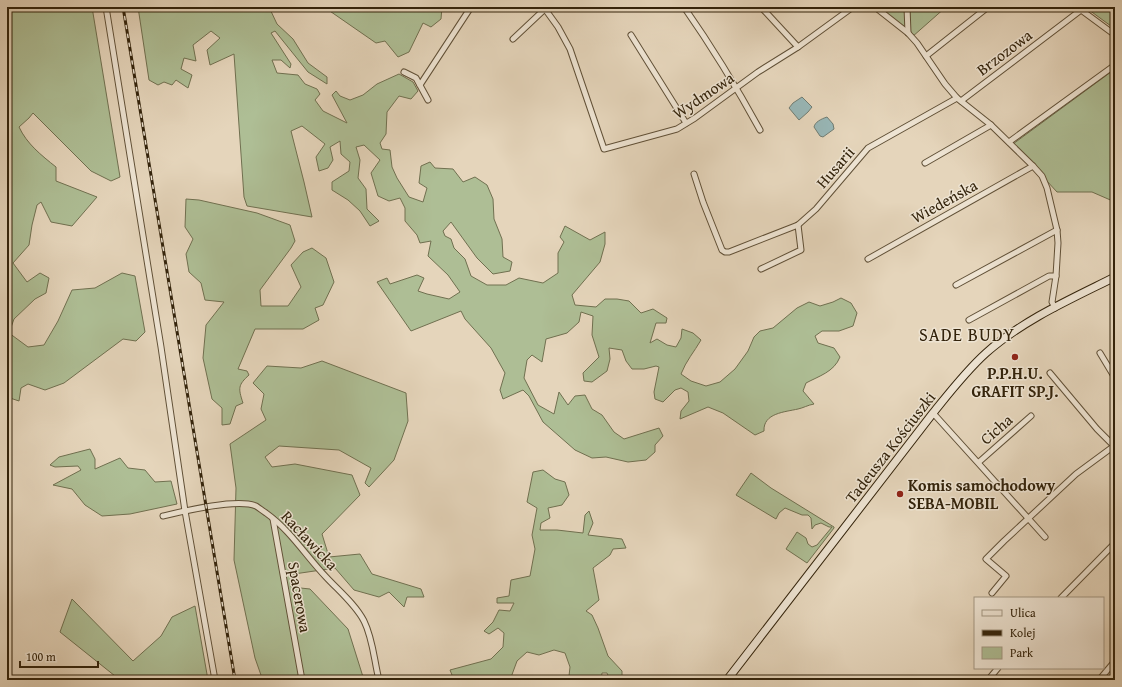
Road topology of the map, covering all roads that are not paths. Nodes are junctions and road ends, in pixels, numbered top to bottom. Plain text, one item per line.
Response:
1 (106, 7) edge
2 (472, 7) edge
3 (684, 7) edge
4 (761, 7) edge
5 (853, 7) edge
6 (875, 7) edge
7 (907, 7) edge
8 (988, 7) edge
9 (546, 8) edge
10 (1079, 8) edge
11 (908, 33) junction
12 (631, 35) dead end
13 (1115, 35) edge
14 (513, 39) dead end
15 (798, 47) junction
16 (926, 56) junction
17 (1114, 68) edge
18 (404, 72) dead end
19 (420, 85) junction
20 (737, 88) junction
21 (428, 100) dead end
22 (959, 100) junction
23 (686, 123) junction
24 (991, 125) junction
25 (760, 130) dead end
26 (1009, 142) junction
27 (925, 163) dead end
28 (1033, 166) junction
29 (694, 174) dead end
30 (798, 225) junction
31 (1057, 230) junction
32 (868, 259) dead end
33 (761, 269) dead end
34 (1056, 276) junction
35 (1115, 276) edge
36 (956, 285) dead end
37 (1055, 308) junction
38 (969, 320) dead end
39 (1100, 353) dead end
40 (1050, 373) dead end
41 (1115, 378) edge
42 (933, 413) junction
43 (1031, 416) dead end
44 (1114, 446) edge
45 (979, 462) junction
46 (185, 511) junction
47 (163, 516) dead end
48 (1029, 518) junction
49 (273, 519) junction
50 (1046, 537) dead end
51 (1115, 543) edge
52 (992, 593) dead end
53 (1062, 597) edge
54 (1115, 661) edge
55 (997, 669) edge
56 (215, 680) edge
57 (302, 680) edge
58 (379, 680) edge
59 (727, 680) edge
60 (988, 680) edge
61 (1099, 680) edge

1 - 46 street
2 - 19 street
3 - 20 street
4 - 15 street
5 - 15 street, Wydmowa
6 - 11 street
7 - 11 street
8 - 16 street
9 - 14 street
9 - 23 street, Wydmowa
10 - 13 street
10 - 22 street, Brzozowa
11 - 16 street
12 - 23 street
15 - 20 street, Wydmowa
16 - 22 street
17 - 26 street
18 - 19 street
19 - 21 street
20 - 23 street, Wydmowa
20 - 25 street
22 - 24 street
22 - 30 street, Husarii
24 - 26 street
24 - 27 street
26 - 28 street
28 - 31 street
28 - 32 street, Wiedeńska
29 - 30 street
30 - 33 street
31 - 34 street
31 - 36 street
34 - 37 street
34 - 38 street
35 - 37 main road, Tadeusza Kościuszki
37 - 42 main road, Tadeusza Kościuszki
39 - 41 street
40 - 44 street
42 - 45 street
42 - 59 main road, Tadeusza Kościuszki
43 - 45 street, Cicha
44 - 48 street
45 - 48 street
46 - 47 street, Racławicka
46 - 49 street, Racławicka
46 - 56 street
48 - 50 street
48 - 52 street
49 - 57 street, Spacerowa
49 - 58 street, Racławicka
51 - 53 street
54 - 61 street
55 - 60 street

